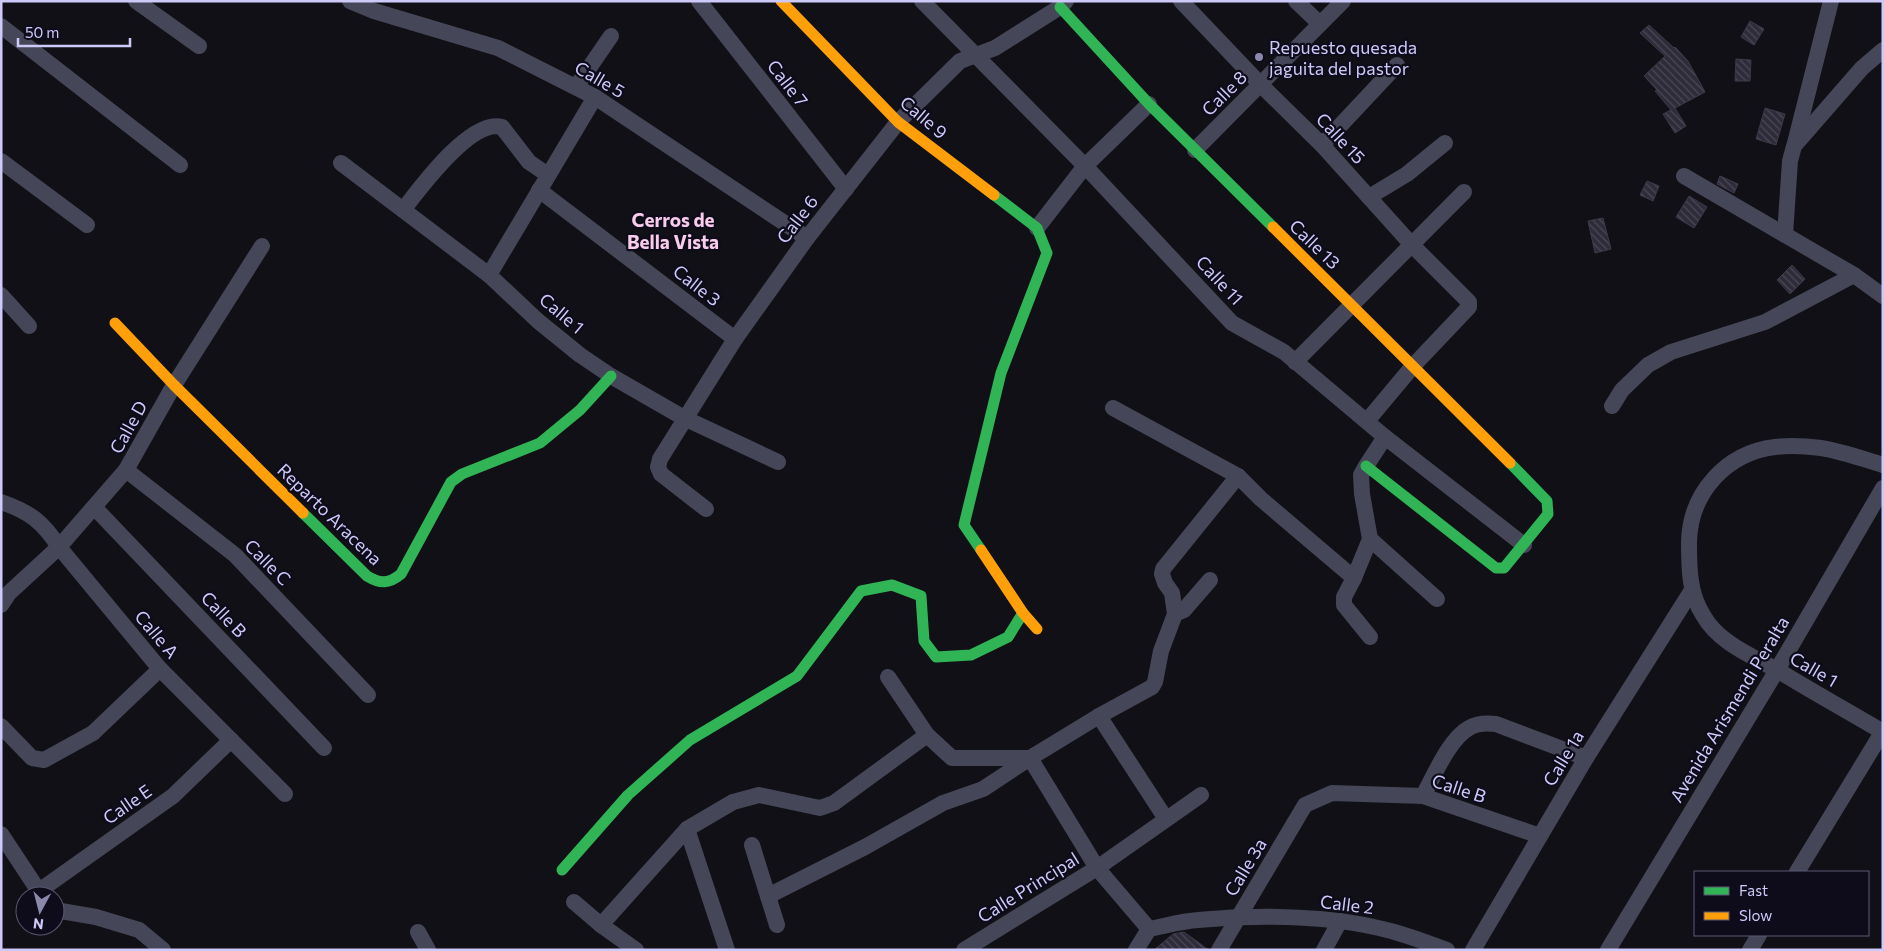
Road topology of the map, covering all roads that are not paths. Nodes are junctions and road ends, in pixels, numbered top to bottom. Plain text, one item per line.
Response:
1 (136, 1) edge
2 (350, 1) edge
3 (698, 1) edge
4 (781, 1) edge
5 (922, 1) edge
6 (1181, 1) edge
7 (1296, 1) edge
8 (1343, 1) edge
9 (1831, 1) edge
10 (1063, 4) edge
11 (379, 6) edge
12 (1320, 24) junction
13 (1, 26) edge
14 (611, 36) dead end
15 (200, 46) dead end
16 (1883, 50) edge
17 (976, 54) junction
18 (1397, 65) dead end
19 (1261, 85) junction
20 (576, 87) junction
21 (595, 97) junction
22 (1149, 104) junction
23 (898, 122) junction
24 (1446, 143) dead end
25 (1322, 145) junction
26 (1794, 146) junction
27 (1195, 150) junction
28 (1, 161) edge
29 (341, 163) dead end
30 (180, 165) dead end
31 (1086, 166) junction
32 (548, 175) junction
33 (1684, 176) dead end
34 (846, 189) junction
35 (540, 190) junction
36 (1464, 192) dead end
37 (1369, 198) junction
38 (403, 210) junction
39 (87, 225) dead end
40 (1037, 228) junction
41 (1785, 235) junction
42 (807, 238) junction
43 (1412, 245) junction
44 (262, 246) dead end
45 (1854, 275) junction
46 (489, 276) junction
47 (1, 295) edge
48 (1883, 296) edge
49 (1352, 305) junction
50 (115, 323) dead end
51 (29, 326) dead end
52 (735, 340) junction
53 (1295, 362) junction
54 (1413, 366) junction
55 (611, 376) junction
56 (174, 385) junction
57 (1612, 406) dead end
58 (1114, 408) dead end
59 (684, 418) junction
60 (1367, 420) junction
61 (1386, 437) junction
62 (778, 462) dead end
63 (1883, 465) edge
64 (1366, 466) junction
65 (126, 470) junction
66 (1238, 476) junction
67 (1883, 488) edge
68 (1, 502) edge
69 (94, 507) junction
70 (706, 509) dead end
71 (1370, 540) junction
72 (1524, 545) junction
73 (59, 547) junction
74 (1354, 578) junction
75 (1210, 580) dead end
76 (1692, 590) junction
77 (1436, 599) dead end
78 (1, 606) edge
79 (1023, 613) junction
80 (1175, 614) junction
81 (1037, 630) dead end
82 (1370, 637) dead end
83 (160, 669) junction
84 (1777, 670) junction
85 (888, 678) dead end
86 (368, 695) dead end
87 (1099, 716) junction
88 (1, 726) edge
89 (1882, 732) edge
90 (927, 735) junction
91 (231, 740) junction
92 (324, 748) dead end
93 (1030, 758) junction
94 (1586, 758) junction
95 (285, 794) dead end
96 (1201, 795) dead end
97 (1422, 796) junction
98 (1305, 805) joint
99 (1166, 819) junction
100 (687, 829) junction
101 (1, 834) edge
102 (1540, 836) junction
103 (752, 845) dead end
104 (1097, 868) junction
105 (562, 870) dead end
106 (1798, 871) edge
107 (35, 886) edge
108 (51, 886) edge
109 (768, 896) junction
110 (574, 902) dead end
111 (65, 912) edge
112 (1238, 918) junction
113 (1340, 921) junction
114 (601, 924) junction
115 (777, 925) dead end
116 (1149, 929) junction
117 (418, 932) dead end
118 (1758, 936) edge
119 (163, 950) edge
120 (428, 950) edge
121 (636, 950) edge
122 (727, 950) edge
123 (964, 950) edge
124 (1136, 950) edge
125 (1219, 950) edge
126 (1324, 950) edge
127 (1447, 950) edge
128 (1473, 950) edge
129 (1608, 950) edge
130 (1750, 950) edge

1 - 15 street
2 - 11 street, Calle 5
3 - 34 street, Calle 7
4 - 23 street, Calle 9
5 - 17 street, Calle 11
6 - 19 street, Calle 15
7 - 12 street
8 - 12 street, Calle 8
9 - 26 street
10 - 17 street, Calle 6
10 - 22 street, Calle 13
11 - 20 street, Calle 5
12 - 19 street, Calle 8
13 - 30 street
14 - 20 street
16 - 26 street
17 - 23 street, Calle 6
17 - 31 street, Calle 11
18 - 25 street
19 - 25 street, Calle 15
19 - 27 street, Calle 8
20 - 21 street, Calle 5
21 - 32 street
21 - 42 street, Calle 5
22 - 27 street, Calle 13
22 - 31 street
23 - 34 street, Calle 6
23 - 40 street, Calle 9
24 - 37 street
25 - 37 street, Calle 15
26 - 41 street
27 - 49 street, Calle 13
28 - 39 street
29 - 38 street, Calle 1
31 - 40 street
31 - 53 street, Calle 11
32 - 35 street
32 - 38 street
33 - 41 street
34 - 42 street, Calle 6
35 - 46 street
35 - 52 street, Calle 3
36 - 43 street
37 - 43 street, Calle 15
38 - 46 street, Calle 1
40 - 79 street
41 - 45 street
42 - 52 street, Calle 6
43 - 49 street
43 - 54 street, Calle 15
44 - 56 street, Calle D
45 - 48 street
45 - 57 street
46 - 55 street, Calle 1
47 - 51 street
49 - 53 street
49 - 54 street, Calle 13
50 - 56 street, Reparto Aracena
52 - 59 street, Calle 6
53 - 60 street, Calle 11
54 - 60 street
54 - 72 street, Calle 13
55 - 56 street, Reparto Aracena
55 - 59 street, Calle 1
56 - 65 street, Calle D
58 - 66 street
59 - 62 street, Calle 1
59 - 70 street, Calle 6
60 - 61 street, Calle 11
61 - 64 street
61 - 72 street, Calle 11
63 - 76 street, Calle 1
64 - 71 street
64 - 72 street
65 - 69 street, Calle D
65 - 86 street, Calle C
66 - 74 street
66 - 80 street
67 - 84 street, Avenida Arismendi Peralta
68 - 73 street, Calle A
69 - 73 street, Calle D
69 - 92 street, Calle B
71 - 74 street
71 - 77 street
73 - 78 street, Calle D
73 - 83 street, Calle A
74 - 82 street
75 - 80 street
76 - 84 street, Calle 1
76 - 94 street, Calle 1a
79 - 81 street
79 - 105 street
80 - 87 street
83 - 88 street
83 - 91 street, Calle A
84 - 89 street, Calle 1
84 - 129 street, Avenida Arismendi Peralta
85 - 90 street
87 - 93 street
87 - 99 street
89 - 106 street
90 - 93 street
90 - 100 street
91 - 95 street, Calle A
91 - 108 street, Calle E
93 - 104 street
93 - 109 street
94 - 97 street
94 - 102 street, Calle 1a
96 - 99 street
97 - 98 street, Calle B
97 - 102 street, Calle B
98 - 112 street, Calle 3a
99 - 104 street
100 - 114 street
100 - 122 street
101 - 107 street
102 - 128 street, Calle 1a
103 - 109 street
104 - 116 street, Calle Principal
104 - 123 street, Calle Principal
109 - 115 street
110 - 114 street
111 - 119 street
112 - 113 street, Calle 2
112 - 116 street, Calle 2
112 - 125 street, Calle 3a
113 - 126 street
113 - 127 street, Calle 2
114 - 121 street
116 - 124 street
117 - 120 street
118 - 130 street

